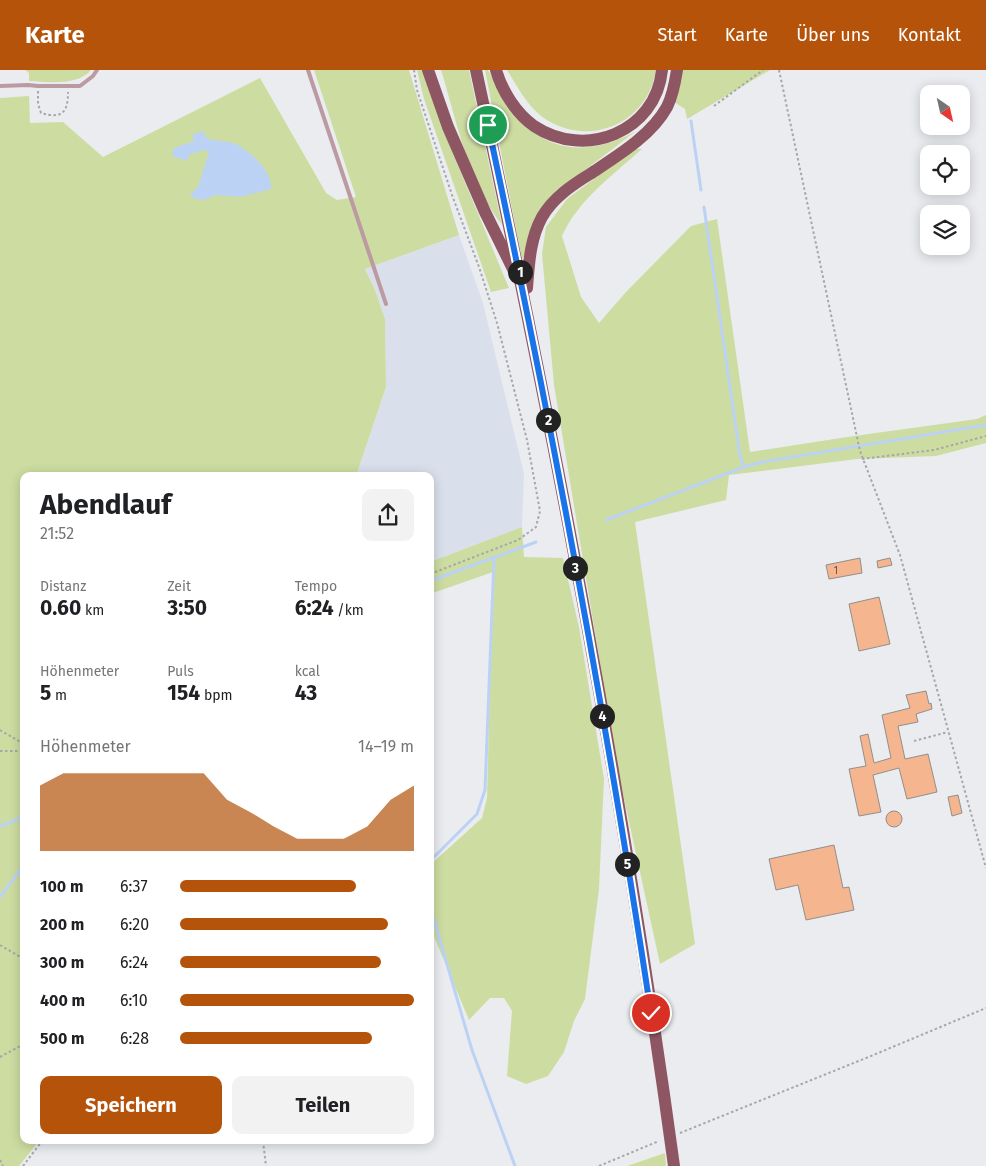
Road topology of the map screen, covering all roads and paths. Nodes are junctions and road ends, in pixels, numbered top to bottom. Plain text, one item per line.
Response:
1 (97, 70) edge
2 (308, 70) edge
3 (414, 70) edge
4 (428, 70) edge
5 (476, 70) edge
6 (496, 70) edge
7 (662, 70) edge
8 (677, 70) edge
9 (763, 70) edge
10 (779, 70) edge
11 (0, 86) edge
12 (38, 86) junction
13 (68, 87) junction
14 (714, 106) dead end
15 (525, 297) junction
16 (386, 304) dead end
17 (986, 436) edge
18 (862, 458) junction
19 (434, 572) edge
20 (0, 730) edge
21 (949, 732) junction
22 (914, 741) dead end
23 (20, 742) edge
24 (0, 750) edge
25 (20, 751) edge
26 (986, 868) edge
27 (0, 944) edge
28 (20, 956) edge
29 (986, 1008) edge
30 (20, 1046) edge
31 (0, 1057) edge
32 (700, 1125) dead end
33 (40, 1144) edge
34 (263, 1144) edge
35 (653, 1144) dead end
36 (0, 1160) edge
37 (3, 1166) edge
38 (23, 1166) edge
39 (266, 1166) edge
40 (599, 1166) edge
41 (674, 1166) edge

1 - 13 lane
2 - 16 lane
3 - 19 path
4 - 15 main road
5 - 15 main road
6 - 7 main road
8 - 15 main road
9 - 14 path
10 - 18 path
11 - 12 lane
12 - 13 lane
12 - 13 path
15 - 41 main road
17 - 18 path
18 - 21 path
20 - 23 path
21 - 22 path
21 - 26 path
24 - 25 path
27 - 28 path
29 - 32 path
30 - 31 path
33 - 38 path
34 - 39 path
35 - 40 path
36 - 37 path

